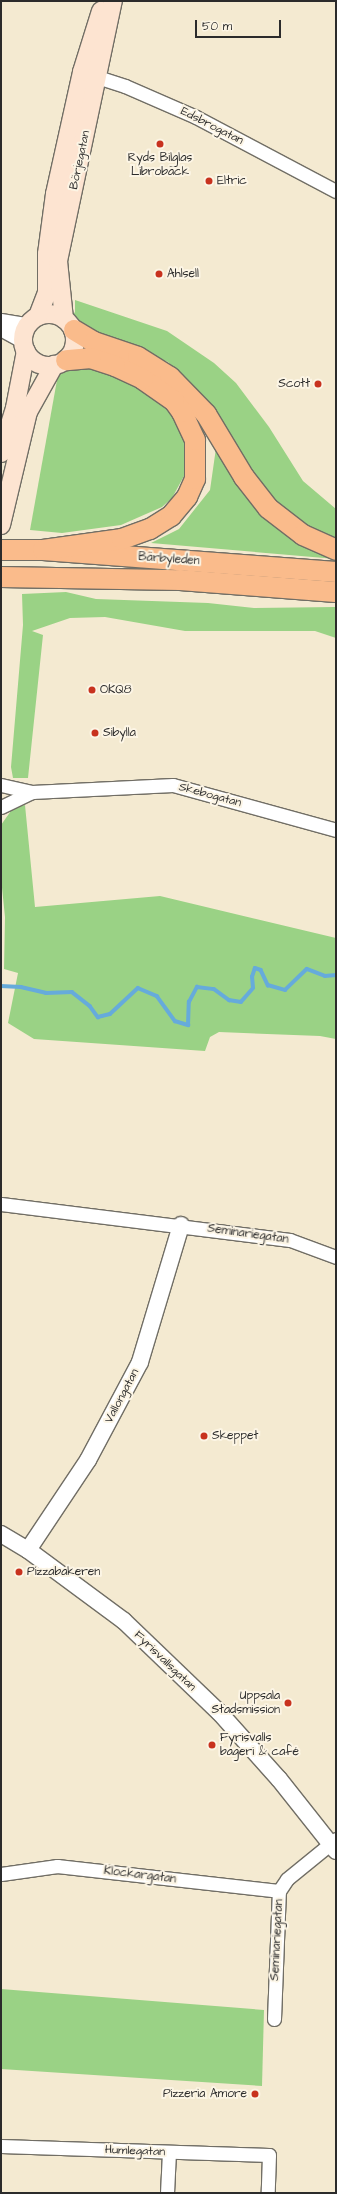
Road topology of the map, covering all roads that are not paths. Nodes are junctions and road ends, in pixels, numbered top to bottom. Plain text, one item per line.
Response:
1 (104, 1) edge
2 (113, 1) edge
3 (90, 75) junction
4 (336, 191) edge
5 (1, 322) edge
6 (69, 325) junction
7 (1, 328) edge
8 (29, 333) junction
9 (60, 363) junction
10 (1, 453) edge
11 (1, 525) edge
12 (1, 550) edge
13 (43, 550) junction
14 (336, 550) edge
15 (336, 572) edge
16 (1, 577) edge
17 (336, 592) edge
18 (1, 785) edge
19 (32, 792) junction
20 (1, 807) edge
21 (336, 830) edge
22 (1, 1204) edge
23 (181, 1225) junction
24 (336, 1257) edge
25 (1, 1534) edge
26 (28, 1550) junction
27 (334, 1844) edge
28 (1, 1874) edge
29 (279, 1891) junction
30 (274, 2019) dead end
31 (1, 2146) edge
32 (169, 2152) junction
33 (167, 2193) edge
34 (268, 2193) edge

1 - 3 main road, Börjegatan
2 - 3 main road, Börjegatan
3 - 4 street, Edsbrogatan
3 - 6 main road, Börjegatan
3 - 8 main road, Börjegatan
5 - 8 street
6 - 8 main road
6 - 9 main road
6 - 14 main road
7 - 8 street
8 - 9 main road
8 - 10 main road, Börjegatan
9 - 11 main road
9 - 13 main road
12 - 13 main road, Bärbyleden
13 - 15 main road, Bärbyleden
16 - 17 main road, Bärbyleden
18 - 19 street, Skebogatan
19 - 20 street, Skebogatan
19 - 21 street, Skebogatan
22 - 23 street, Seminariegatan
23 - 24 street, Seminariegatan
23 - 26 street, Vallongatan
25 - 26 street, Fyrisvallsgatan
26 - 27 street, Fyrisvallsgatan
27 - 29 street, Seminariegatan
28 - 29 street, Klockargatan
29 - 30 street, Seminariegatan
31 - 32 street, Humlegatan
32 - 33 street
32 - 34 street, Humlegatan

